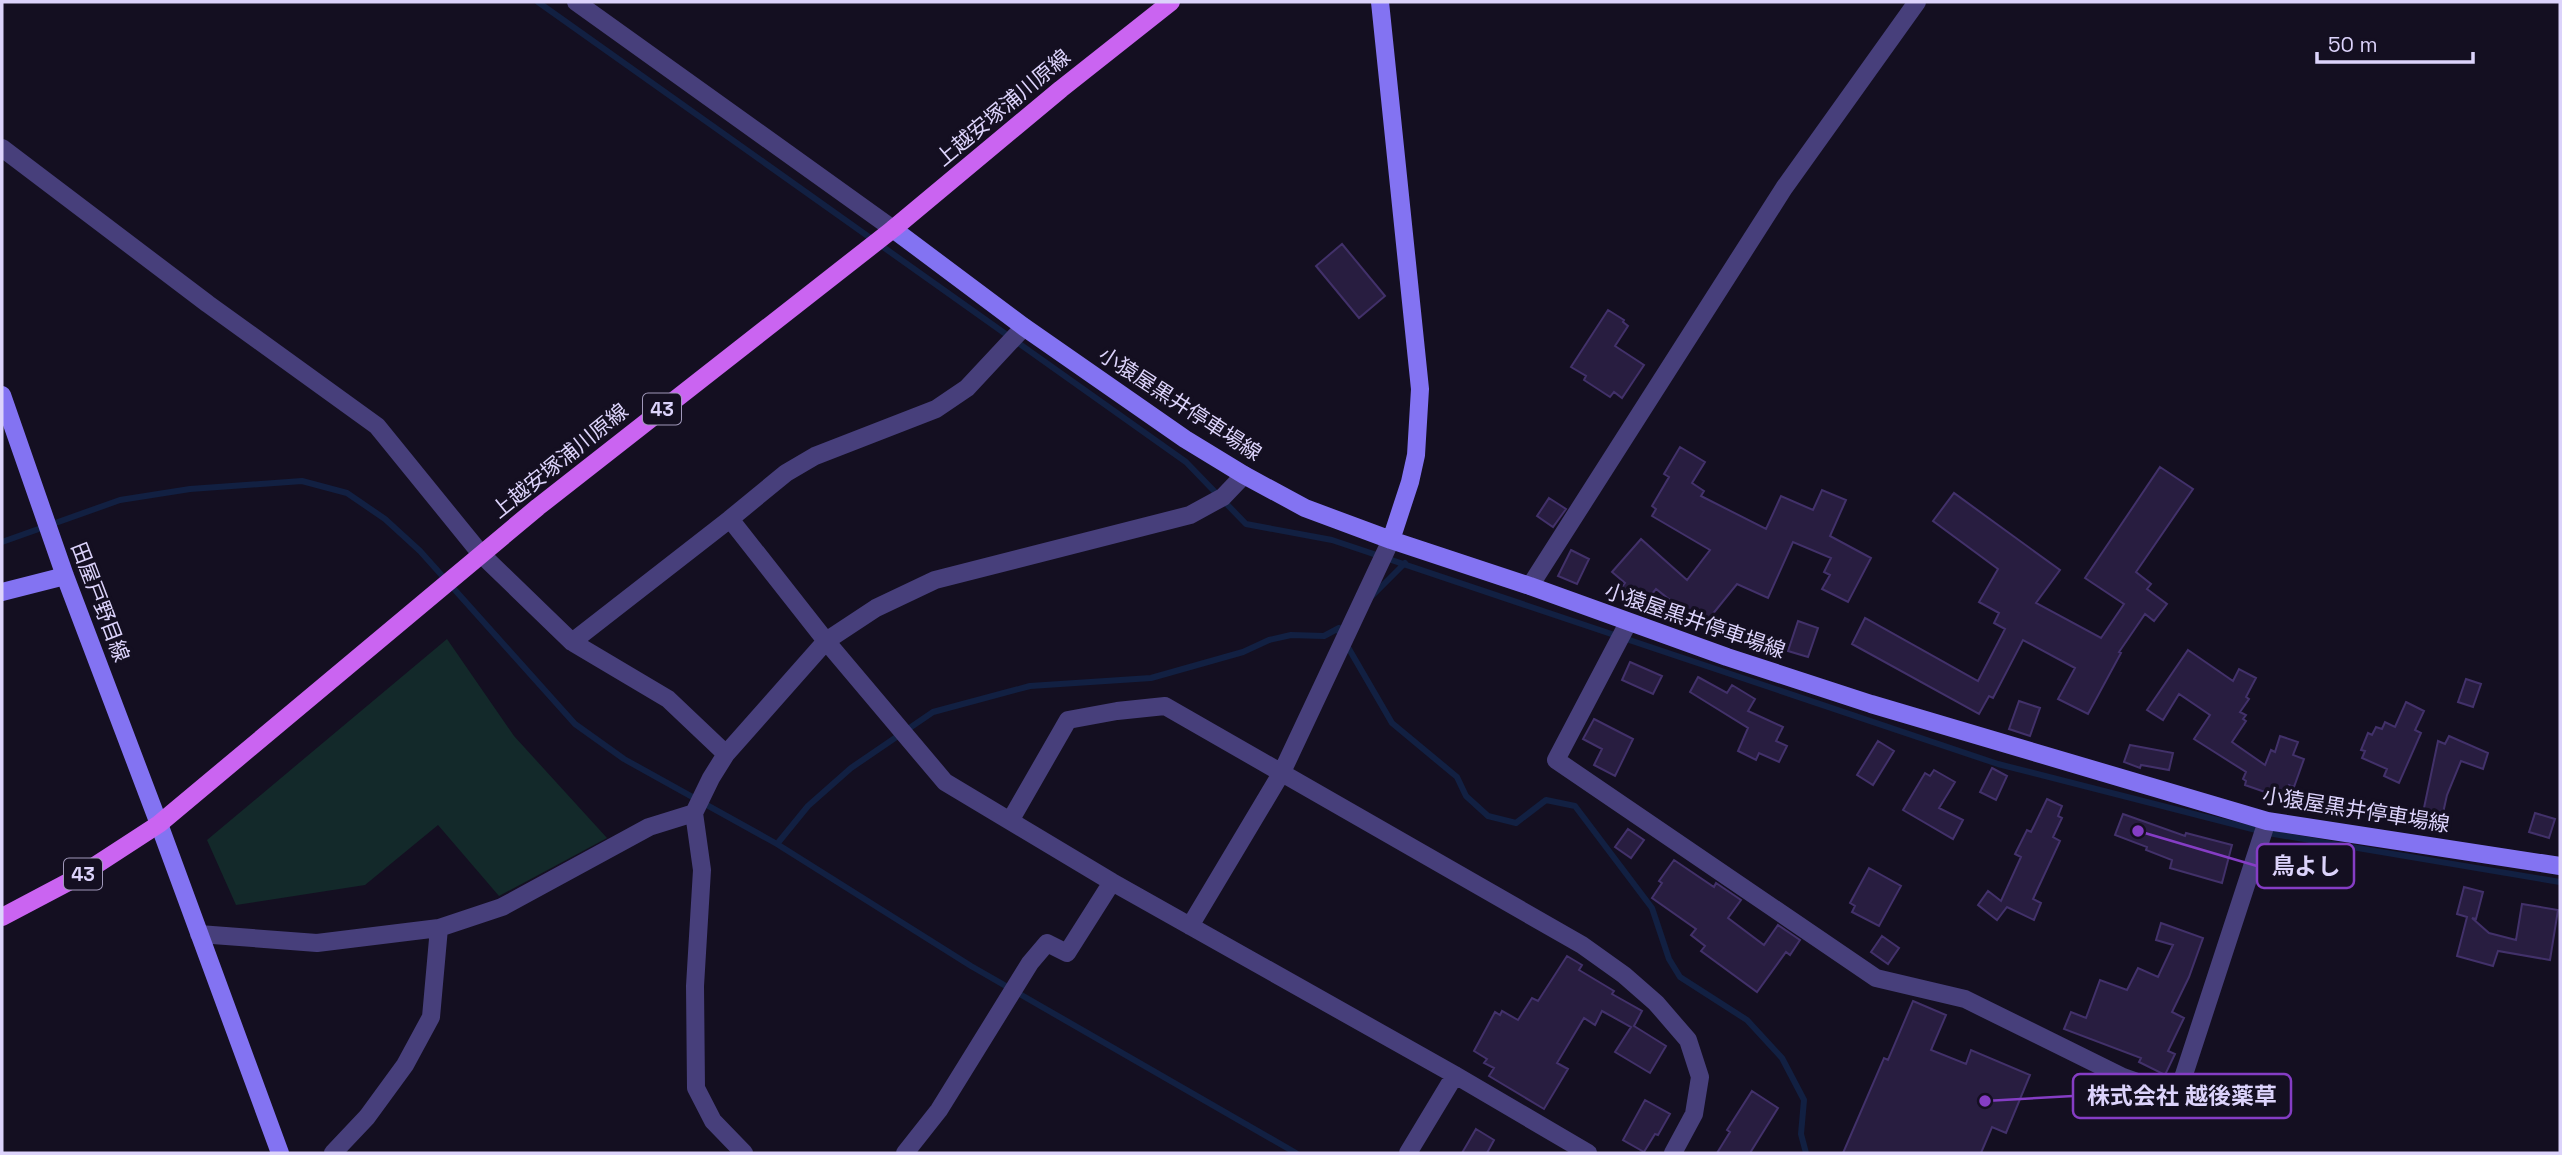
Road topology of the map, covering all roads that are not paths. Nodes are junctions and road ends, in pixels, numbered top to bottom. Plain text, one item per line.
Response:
1 (576, 2) edge
2 (1171, 2) edge
3 (1380, 2) edge
4 (1917, 2) edge
5 (2, 148) edge
6 (893, 229) junction
7 (1024, 327) junction
8 (2, 396) edge
9 (1244, 475) junction
10 (730, 519) junction
11 (1391, 540) junction
12 (481, 554) junction
13 (65, 576) junction
14 (1530, 586) junction
15 (2, 592) edge
16 (1628, 623) junction
17 (826, 641) junction
18 (572, 642) junction
19 (726, 754) junction
20 (1282, 772) junction
21 (694, 813) junction
22 (1010, 821) junction
23 (2267, 821) junction
24 (159, 824) junction
25 (2560, 866) edge
26 (1112, 882) junction
27 (2, 917) edge
28 (1190, 926) junction
29 (439, 928) junction
30 (199, 934) junction
31 (1455, 1075) junction
32 (280, 1153) edge
33 (333, 1153) edge
34 (744, 1153) edge
35 (905, 1153) edge
36 (1408, 1153) edge
37 (1588, 1153) edge
38 (1673, 1153) edge

1 - 6 street
2 - 6 main road, 上越安塚浦川原線 / 43
3 - 11 main road
4 - 14 street
5 - 12 street
6 - 7 main road, 小猿屋黒井停車場線
6 - 12 main road, 上越安塚浦川原線 / 43
7 - 9 main road, 小猿屋黒井停車場線
7 - 10 street
8 - 13 main road, 田屋戸野目線
9 - 11 main road, 小猿屋黒井停車場線
9 - 17 street
10 - 17 street
10 - 18 street
11 - 14 main road, 小猿屋黒井停車場線
11 - 20 street
12 - 18 street
12 - 24 main road, 上越安塚浦川原線 / 43
13 - 15 main road
13 - 24 main road, 田屋戸野目線
14 - 16 main road, 小猿屋黒井停車場線
16 - 23 main road, 小猿屋黒井停車場線
16 - 23 street
17 - 19 street
17 - 22 street
18 - 19 street
19 - 21 street
20 - 22 street
20 - 28 street
20 - 38 street
21 - 29 street
21 - 34 street
22 - 26 street
23 - 25 main road, 小猿屋黒井停車場線
24 - 27 main road, 上越安塚浦川原線 / 43
24 - 30 main road, 田屋戸野目線
26 - 28 street
26 - 35 street
28 - 31 street
29 - 30 street
29 - 33 street
30 - 32 main road, 田屋戸野目線
31 - 36 street
31 - 37 street

